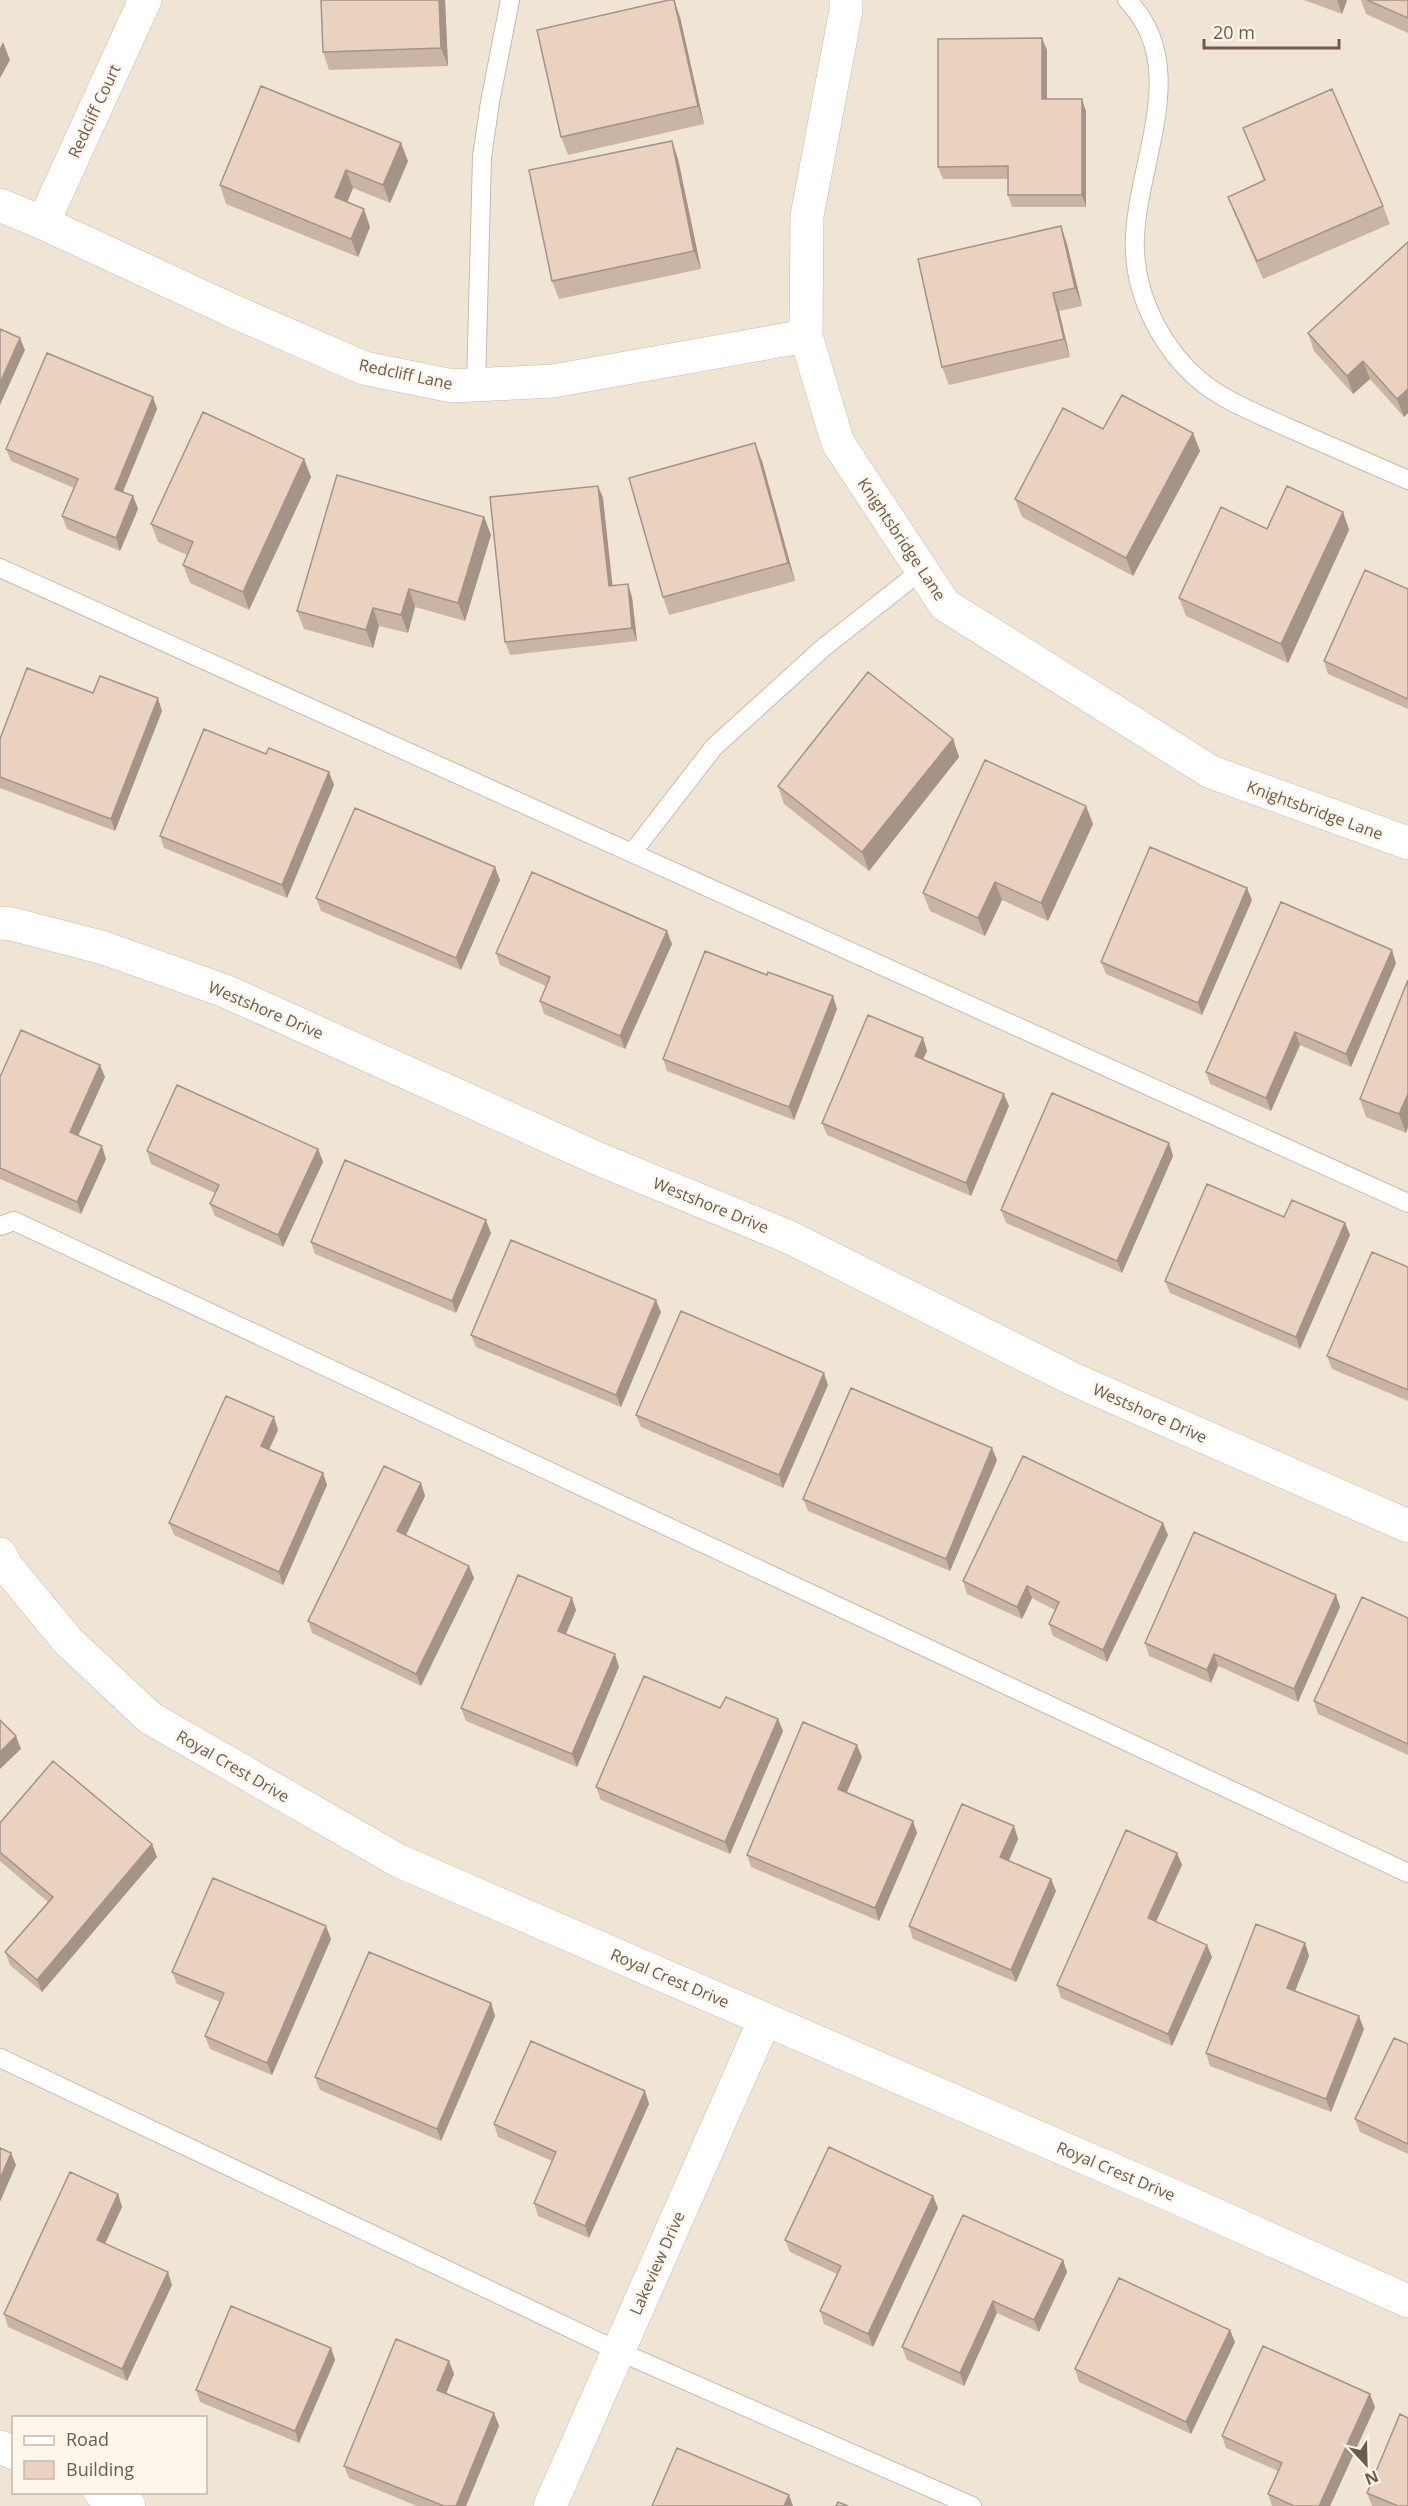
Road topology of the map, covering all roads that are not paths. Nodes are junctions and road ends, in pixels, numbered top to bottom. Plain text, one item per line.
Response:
1 (145, 0) edge
2 (510, 0) edge
3 (846, 0) edge
4 (1127, 0) edge
5 (0, 205) edge
6 (43, 223) junction
7 (806, 336) junction
8 (476, 385) junction
9 (1408, 480) edge
10 (0, 568) edge
11 (922, 570) junction
12 (1408, 843) edge
13 (632, 853) junction
14 (0, 923) edge
15 (1408, 1203) edge
16 (7, 1224) edge
17 (1408, 1526) edge
18 (0, 1554) edge
19 (1408, 1873) edge
20 (765, 2019) junction
21 (0, 2058) edge
22 (1408, 2301) edge
23 (618, 2351) junction
24 (102, 2494) edge
25 (129, 2506) edge
26 (550, 2506) edge
27 (972, 2506) edge

1 - 6 street, Redcliff Court
2 - 8 lane
3 - 7 street, Knightsbridge Lane
4 - 9 lane
5 - 6 street, Redcliff Lane
6 - 8 street, Redcliff Lane
7 - 8 street, Redcliff Lane
7 - 11 street, Knightsbridge Lane
10 - 13 lane
11 - 12 street, Knightsbridge Lane
11 - 13 lane
13 - 15 lane
14 - 17 street, Westshore Drive
16 - 19 lane
18 - 20 street, Royal Crest Drive
20 - 22 street, Royal Crest Drive
20 - 23 street, Lakeview Drive
21 - 23 lane
23 - 26 street, Lakeview Drive
23 - 27 lane
24 - 25 street

